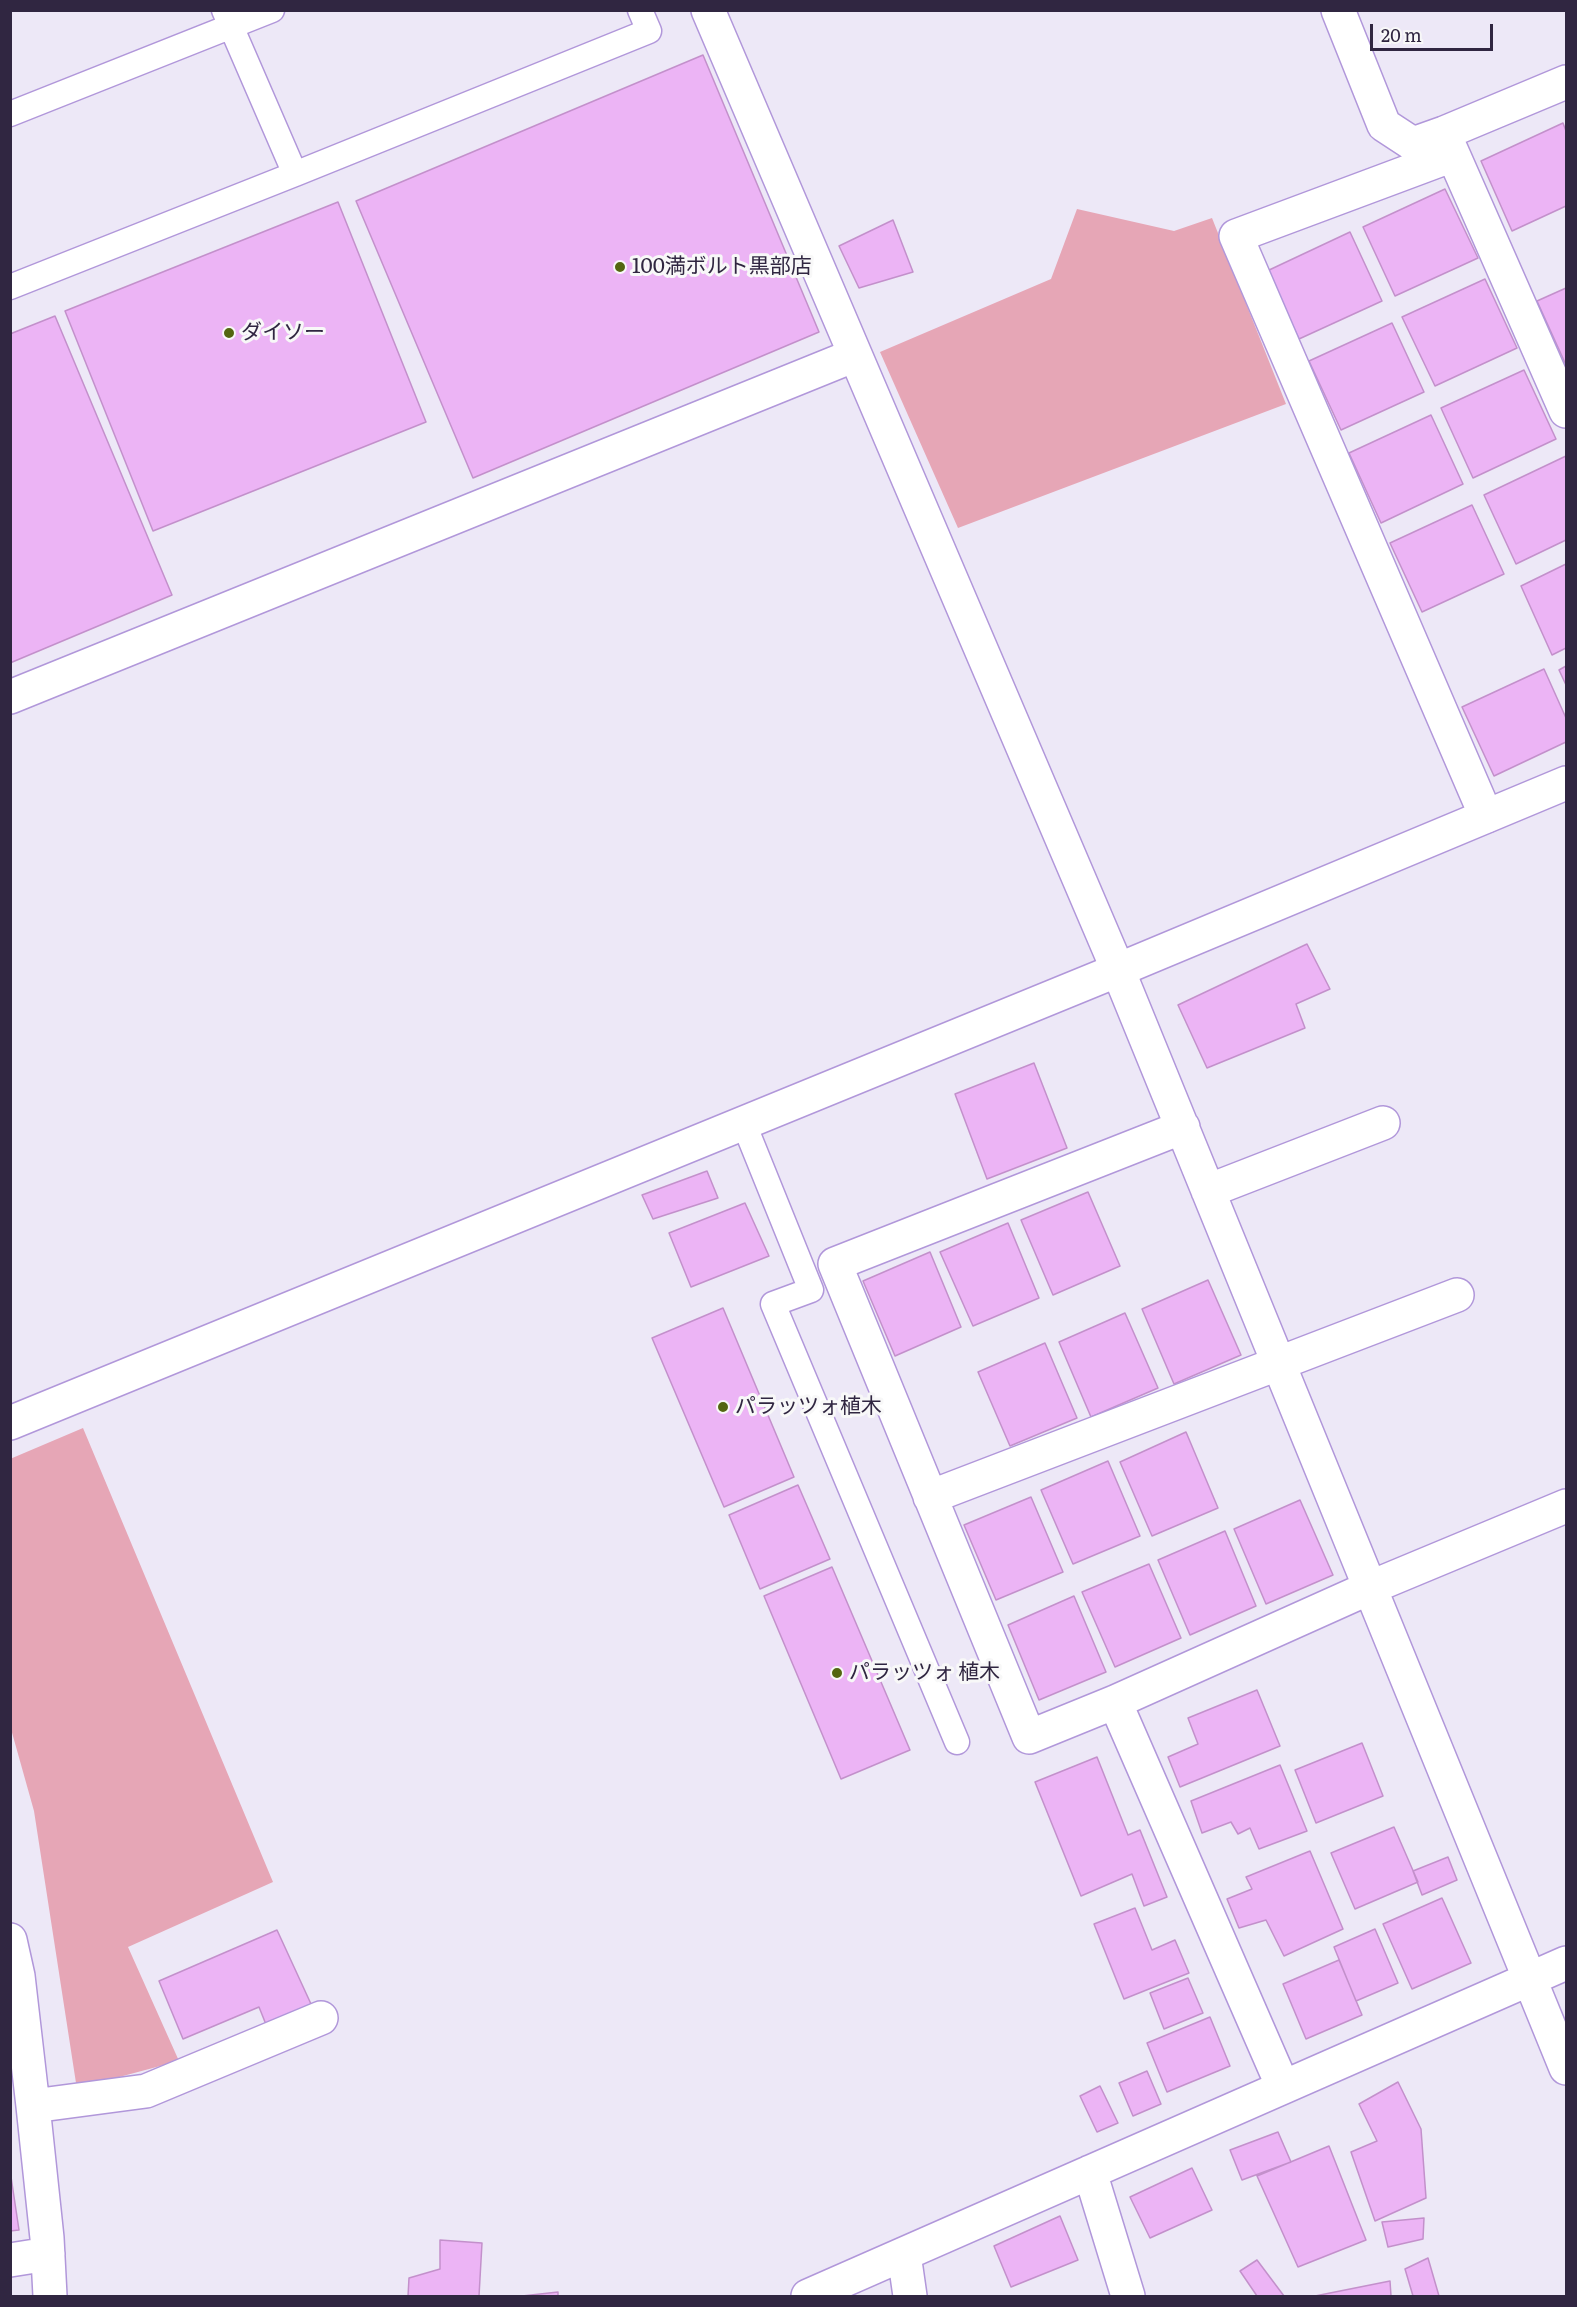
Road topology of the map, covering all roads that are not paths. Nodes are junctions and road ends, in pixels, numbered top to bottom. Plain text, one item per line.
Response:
1 (272, 10) edge
2 (640, 10) edge
3 (708, 10) edge
4 (1338, 10) edge
5 (227, 19) edge
6 (1566, 82) edge
7 (10, 114) edge
8 (1449, 144) junction
9 (295, 174) junction
10 (10, 287) edge
11 (855, 355) junction
12 (1566, 411) edge
13 (10, 697) edge
14 (1566, 783) edge
15 (1486, 816) junction
16 (1118, 970) junction
17 (1383, 1123) dead end
18 (744, 1124) junction
19 (1182, 1127) junction
20 (1208, 1191) junction
21 (1457, 1295) dead end
22 (1277, 1364) junction
23 (10, 1423) edge
24 (930, 1497) junction
25 (1566, 1506) edge
26 (1369, 1588) junction
27 (1115, 1702) junction
28 (957, 1742) dead end
29 (10, 1940) edge
30 (1566, 1963) edge
31 (1529, 1979) junction
32 (321, 2018) dead end
33 (1566, 2068) edge
34 (1284, 2087) junction
35 (33, 2106) junction
36 (1090, 2172) junction
37 (48, 2254) junction
38 (904, 2254) junction
39 (10, 2260) edge
40 (50, 2296) edge
41 (808, 2296) edge
42 (910, 2296) edge
43 (1128, 2296) edge

1 - 5 lane
2 - 9 lane
3 - 11 street
4 - 8 street
5 - 7 lane
5 - 9 lane
6 - 8 street
8 - 12 street
8 - 15 street
9 - 10 lane
11 - 13 street
11 - 16 street
14 - 15 street
15 - 16 street
16 - 18 street
16 - 19 street
17 - 20 street
18 - 23 street
18 - 28 lane
19 - 20 street
19 - 24 street
20 - 22 street
21 - 22 street
22 - 24 street
22 - 26 street
24 - 27 street
25 - 26 street
26 - 27 street
26 - 31 street
27 - 34 street
29 - 35 street
30 - 31 street
31 - 33 street
31 - 34 street
32 - 35 street
34 - 36 street
35 - 37 street
36 - 38 street
36 - 43 street
37 - 39 street
37 - 40 street
38 - 41 street
38 - 42 street

